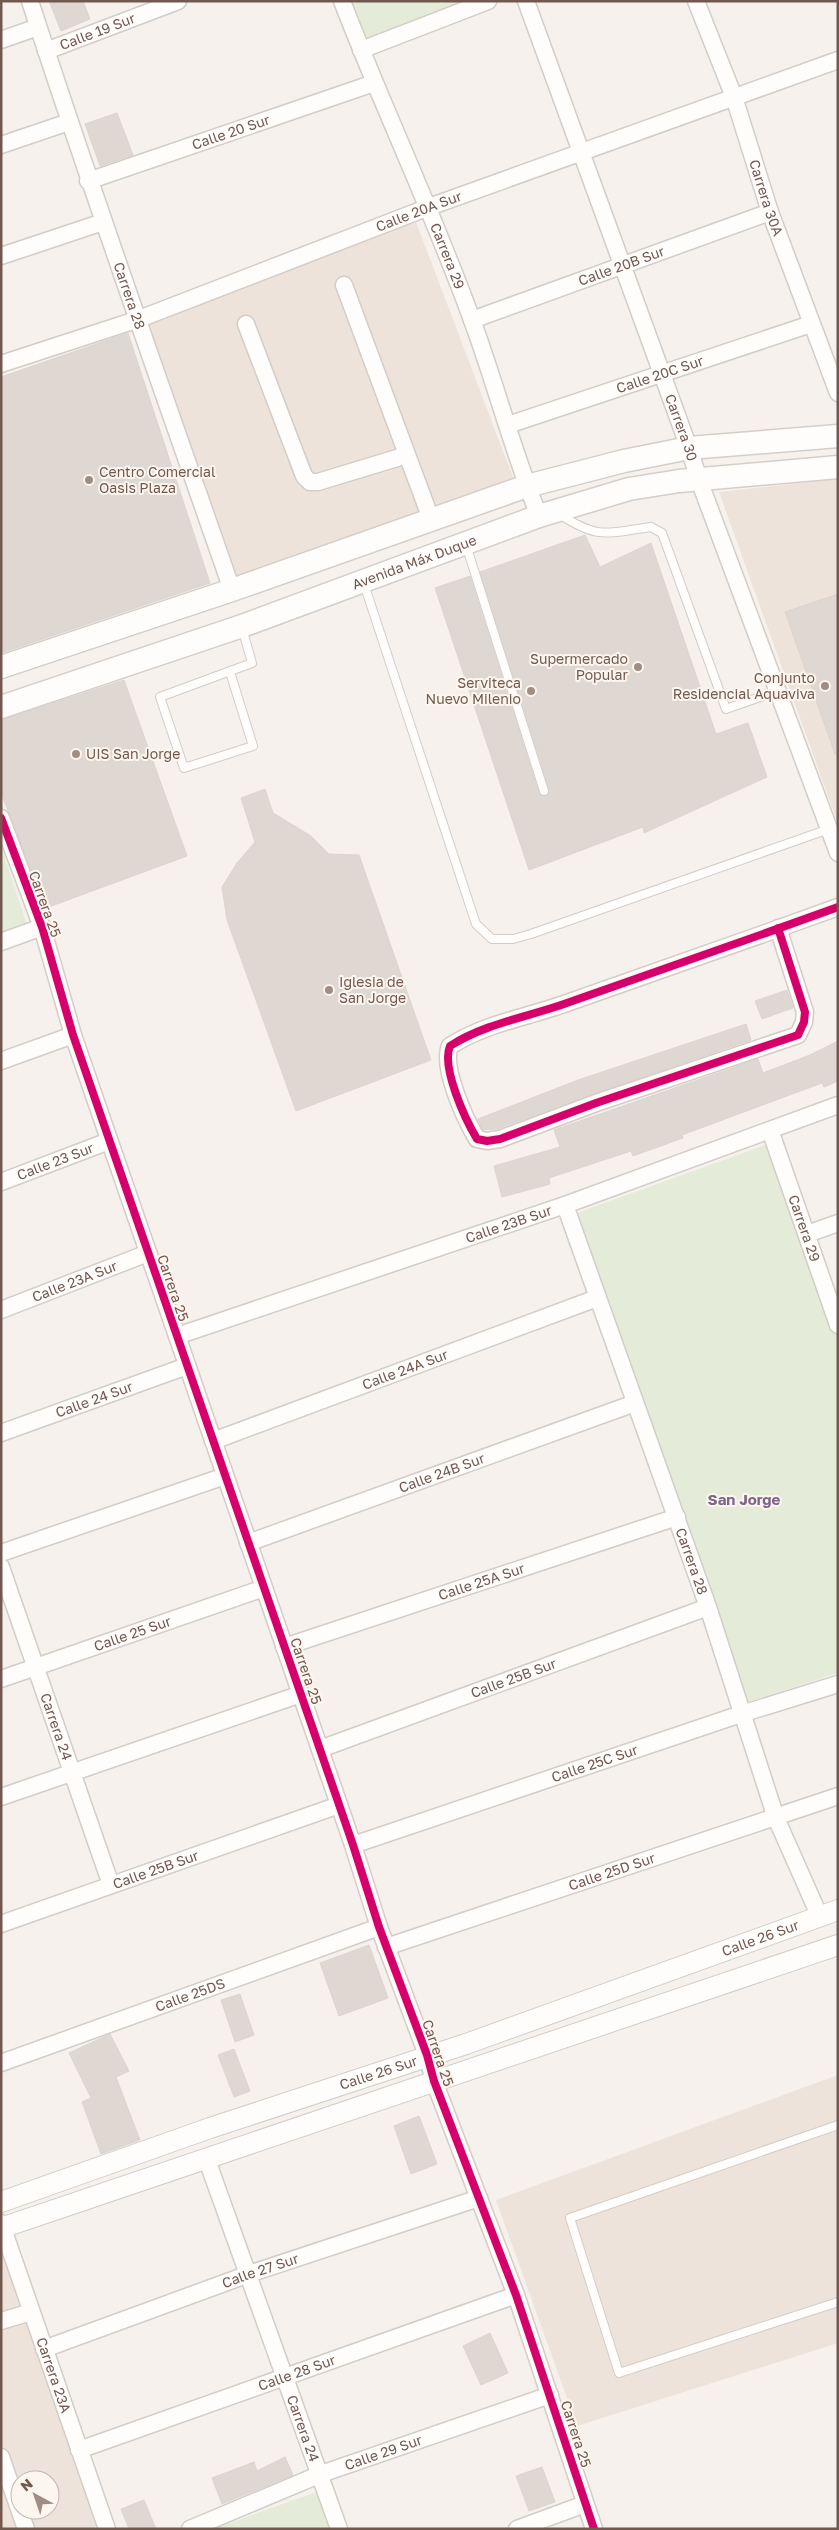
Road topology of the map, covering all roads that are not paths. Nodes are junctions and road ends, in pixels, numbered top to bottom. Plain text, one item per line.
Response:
1 (30, 1) edge
2 (178, 1) edge
3 (342, 1) edge
4 (488, 1) edge
5 (526, 1) edge
6 (696, 1) edge
7 (38, 27) junction
8 (1, 40) edge
9 (361, 50) junction
10 (46, 51) junction
11 (838, 60) edge
12 (374, 83) junction
13 (734, 96) junction
14 (69, 122) junction
15 (1, 145) edge
16 (582, 152) junction
17 (88, 181) junction
18 (429, 207) junction
19 (770, 212) junction
20 (103, 222) junction
21 (1, 256) edge
22 (620, 265) junction
23 (344, 285) dead end
24 (139, 318) junction
25 (472, 320) junction
26 (246, 324) dead end
27 (811, 324) junction
28 (1, 364) edge
29 (661, 374) junction
30 (838, 393) edge
31 (508, 425) junction
32 (838, 436) edge
33 (689, 448) junction
34 (407, 454) junction
35 (838, 467) edge
36 (699, 480) junction
37 (526, 486) junction
38 (547, 514) junction
39 (431, 519) junction
40 (465, 543) junction
41 (363, 581) junction
42 (232, 590) junction
43 (242, 626) junction
44 (1, 667) edge
45 (230, 672) junction
46 (778, 691) junction
47 (1, 707) edge
48 (544, 791) dead end
49 (1, 818) edge
50 (829, 830) junction
51 (838, 853) edge
52 (838, 907) edge
53 (42, 927) junction
54 (778, 928) junction
55 (1, 942) edge
56 (73, 1035) junction
57 (1, 1061) edge
58 (838, 1105) edge
59 (770, 1130) junction
60 (109, 1141) junction
61 (1, 1182) edge
62 (565, 1205) junction
63 (838, 1223) edge
64 (808, 1234) junction
65 (148, 1253) junction
66 (597, 1298) junction
67 (1, 1310) edge
68 (838, 1325) edge
69 (177, 1336) junction
70 (188, 1366) junction
71 (635, 1402) junction
72 (1, 1433) edge
73 (213, 1441) junction
74 (225, 1476) junction
75 (677, 1517) junction
76 (248, 1543) junction
77 (1, 1553) edge
78 (1, 1567) edge
79 (264, 1588) junction
80 (708, 1607) junction
81 (284, 1647) junction
82 (36, 1667) junction
83 (1, 1679) edge
84 (838, 1684) edge
85 (301, 1694) junction
86 (741, 1714) junction
87 (320, 1749) junction
88 (72, 1772) junction
89 (838, 1796) edge
90 (1, 1797) edge
91 (339, 1805) junction
92 (776, 1818) junction
93 (353, 1845) junction
94 (111, 1885) junction
95 (828, 1912) edge
96 (1, 1924) edge
97 (379, 1927) junction
98 (838, 1945) edge
99 (386, 1947) junction
100 (427, 2055) junction
101 (1, 2063) edge
102 (434, 2081) junction
103 (838, 2125) edge
104 (207, 2160) junction
105 (480, 2198) junction
106 (1, 2202) edge
107 (2, 2226) edge
108 (249, 2274) junction
109 (516, 2295) junction
110 (838, 2302) edge
111 (31, 2312) junction
112 (1, 2320) edge
113 (44, 2349) junction
114 (285, 2377) junction
115 (550, 2395) junction
116 (79, 2450) junction
117 (1, 2457) edge
118 (321, 2474) junction
119 (8, 2499) edge
120 (586, 2504) junction
121 (26, 2529) edge
122 (107, 2529) edge
123 (190, 2529) edge
124 (339, 2529) edge
125 (517, 2529) edge
126 (594, 2529) edge

1 - 7 street, Carrera 28
2 - 10 street, Calle 19 Sur
3 - 9 street, Carrera 29
4 - 9 street
5 - 16 street, Carrera 30
6 - 13 street, Carrera 30A
7 - 8 street
7 - 10 street, Carrera 28
9 - 12 street, Carrera 29
10 - 14 street, Carrera 28
11 - 13 street, Calle 20A Sur
12 - 17 street, Calle 20 Sur
12 - 18 street, Carrera 29
13 - 16 street, Calle 20A Sur
13 - 19 street, Carrera 30A
14 - 15 street
14 - 17 street, Carrera 28
16 - 18 street, Calle 20A Sur
16 - 22 street, Carrera 30
17 - 20 street, Carrera 28
18 - 24 street, Calle 20A Sur
18 - 25 street, Carrera 29
19 - 22 street, Calle 20B Sur
19 - 27 street, Carrera 30A
20 - 21 street
20 - 24 street, Carrera 28
22 - 25 street, Calle 20B Sur
22 - 29 street, Carrera 30
23 - 34 street
24 - 28 street, Calle 20A Sur
24 - 42 street, Carrera 28
25 - 31 street, Carrera 29
26 - 34 street
27 - 29 street, Calle 20C Sur
27 - 30 street, Carrera 30A
29 - 31 street, Calle 20C Sur
29 - 33 street, Carrera 30
31 - 37 street, Carrera 29
32 - 33 main road
33 - 36 street, Carrera 30
33 - 37 main road
34 - 39 street
35 - 36 main road, Avenida Máx Duque
36 - 38 main road, Avenida Máx Duque
36 - 46 street, Carrera 30
37 - 38 street, Carrera 29
37 - 39 main road
38 - 40 main road, Avenida Máx Duque
38 - 46 lane
39 - 42 main road
40 - 41 main road, Avenida Máx Duque
40 - 48 lane
41 - 43 main road, Avenida Máx Duque
41 - 50 lane
42 - 44 main road
43 - 45 lane
43 - 47 main road, Avenida Máx Duque
45 - 45 lane
46 - 50 street, Carrera 30
49 - 53 street, Carrera 25
50 - 51 street, Carrera 30
52 - 54 street
53 - 55 street
53 - 56 street, Carrera 25
54 - 54 street
56 - 57 street
56 - 60 street, Carrera 25
58 - 59 street, Calle 23B Sur
59 - 62 street, Calle 23B Sur
59 - 64 street, Carrera 29
60 - 61 street, Calle 23 Sur
60 - 65 street, Carrera 25
62 - 66 street, Carrera 28
62 - 69 street, Calle 23B Sur
63 - 64 street
64 - 68 street, Carrera 29
65 - 67 street, Calle 23A Sur
65 - 69 street, Carrera 25
66 - 71 street, Carrera 28
66 - 73 street, Calle 24A Sur
69 - 70 street, Carrera 25
70 - 72 street, Calle 24 Sur
70 - 73 street, Carrera 25
71 - 75 street, Carrera 28
71 - 76 street, Calle 24B Sur
73 - 74 street, Carrera 25
74 - 76 street, Carrera 25
74 - 77 street
75 - 80 street, Carrera 28
75 - 81 street, Calle 25A Sur
76 - 79 street, Carrera 25
78 - 82 street, Carrera 24
79 - 81 street, Carrera 25
79 - 82 street, Calle 25 Sur
80 - 86 street, Carrera 28
80 - 87 street, Calle 25B Sur
81 - 85 street, Carrera 25
82 - 83 street, Calle 25 Sur
82 - 88 street, Carrera 24
84 - 86 street, Calle 25C Sur
85 - 87 street, Carrera 25
85 - 88 street
86 - 92 street, Carrera 28
86 - 93 street, Calle 25C Sur
87 - 91 street, Carrera 25
88 - 90 street
88 - 94 street, Carrera 24
89 - 92 street, Calle 25D Sur
91 - 93 street, Carrera 25
91 - 94 street, Calle 25B Sur
92 - 95 street, Carrera 28
92 - 99 street, Calle 25D Sur
93 - 97 street, Carrera 25
94 - 96 street, Calle 25B Sur
95 - 100 street, Calle 26 Sur
97 - 99 street, Carrera 25
97 - 101 street, Calle 25DS
98 - 102 street, Calle 26 Sur
99 - 100 street, Carrera 25
100 - 102 street, Carrera 25
100 - 106 street, Calle 26 Sur
102 - 104 street, Calle 26 Sur
102 - 105 street, Carrera 25
103 - 110 lane
104 - 107 street, Calle 26 Sur
104 - 108 street, Carrera 24
105 - 108 street, Calle 27 Sur
105 - 109 street, Carrera 25
107 - 111 street, Carrera 23A
108 - 113 street, Calle 27 Sur
108 - 114 street, Carrera 24
109 - 114 street, Calle 28 Sur
109 - 115 street, Carrera 25
111 - 112 street
111 - 113 street, Carrera 23A
113 - 116 street, Carrera 23A
114 - 116 street, Calle 28 Sur
114 - 118 street, Carrera 24
115 - 118 street, Calle 29 Sur
115 - 120 street, Carrera 25
116 - 122 street, Carrera 23A
117 - 119 street
118 - 123 street, Calle 29 Sur
118 - 124 street, Carrera 24
119 - 121 street
120 - 125 street
120 - 126 street, Carrera 25

